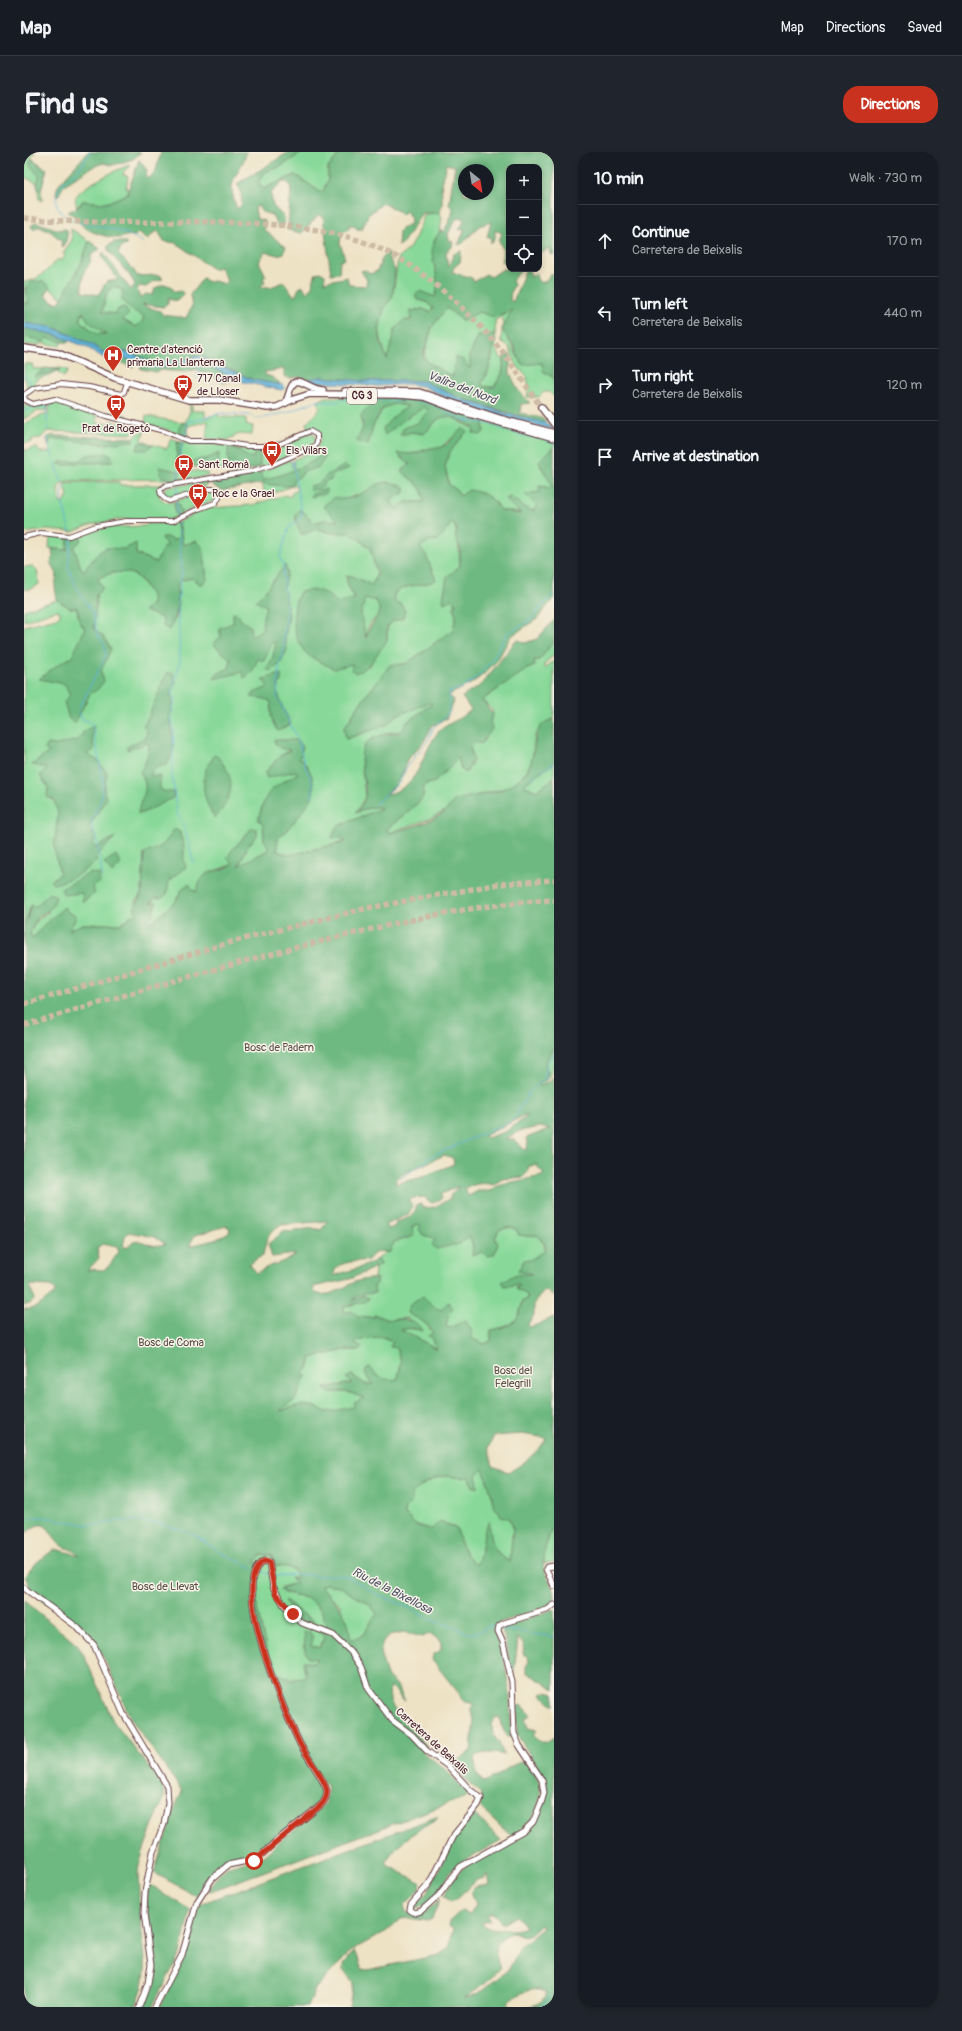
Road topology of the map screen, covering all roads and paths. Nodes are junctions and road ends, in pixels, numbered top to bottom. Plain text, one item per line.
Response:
1 (24, 348) edge
2 (128, 382) junction
3 (306, 384) junction
4 (291, 388) junction
5 (324, 392) junction
6 (400, 393) junction
7 (301, 396) junction
8 (284, 404) junction
9 (542, 407) tunnel mouth
10 (554, 424) edge
11 (554, 433) edge
12 (554, 438) edge
13 (24, 536) edge
14 (554, 1566) edge
15 (554, 1586) edge
16 (24, 1588) edge
17 (554, 1605) edge
18 (139, 2007) edge
19 (155, 2007) edge

1 - 2 main road
2 - 8 main road
2 - 13 street
3 - 4 main road
3 - 5 main road, CG 3
3 - 7 main road
4 - 7 main road
4 - 8 main road
5 - 6 main road, CG 3
5 - 7 main road
6 - 11 main road, CG 3
6 - 12 main road, CG 3
7 - 8 main road
9 - 10 main road
14 - 15 main road
16 - 18 main road
17 - 19 main road, Carretera de Beixalis

